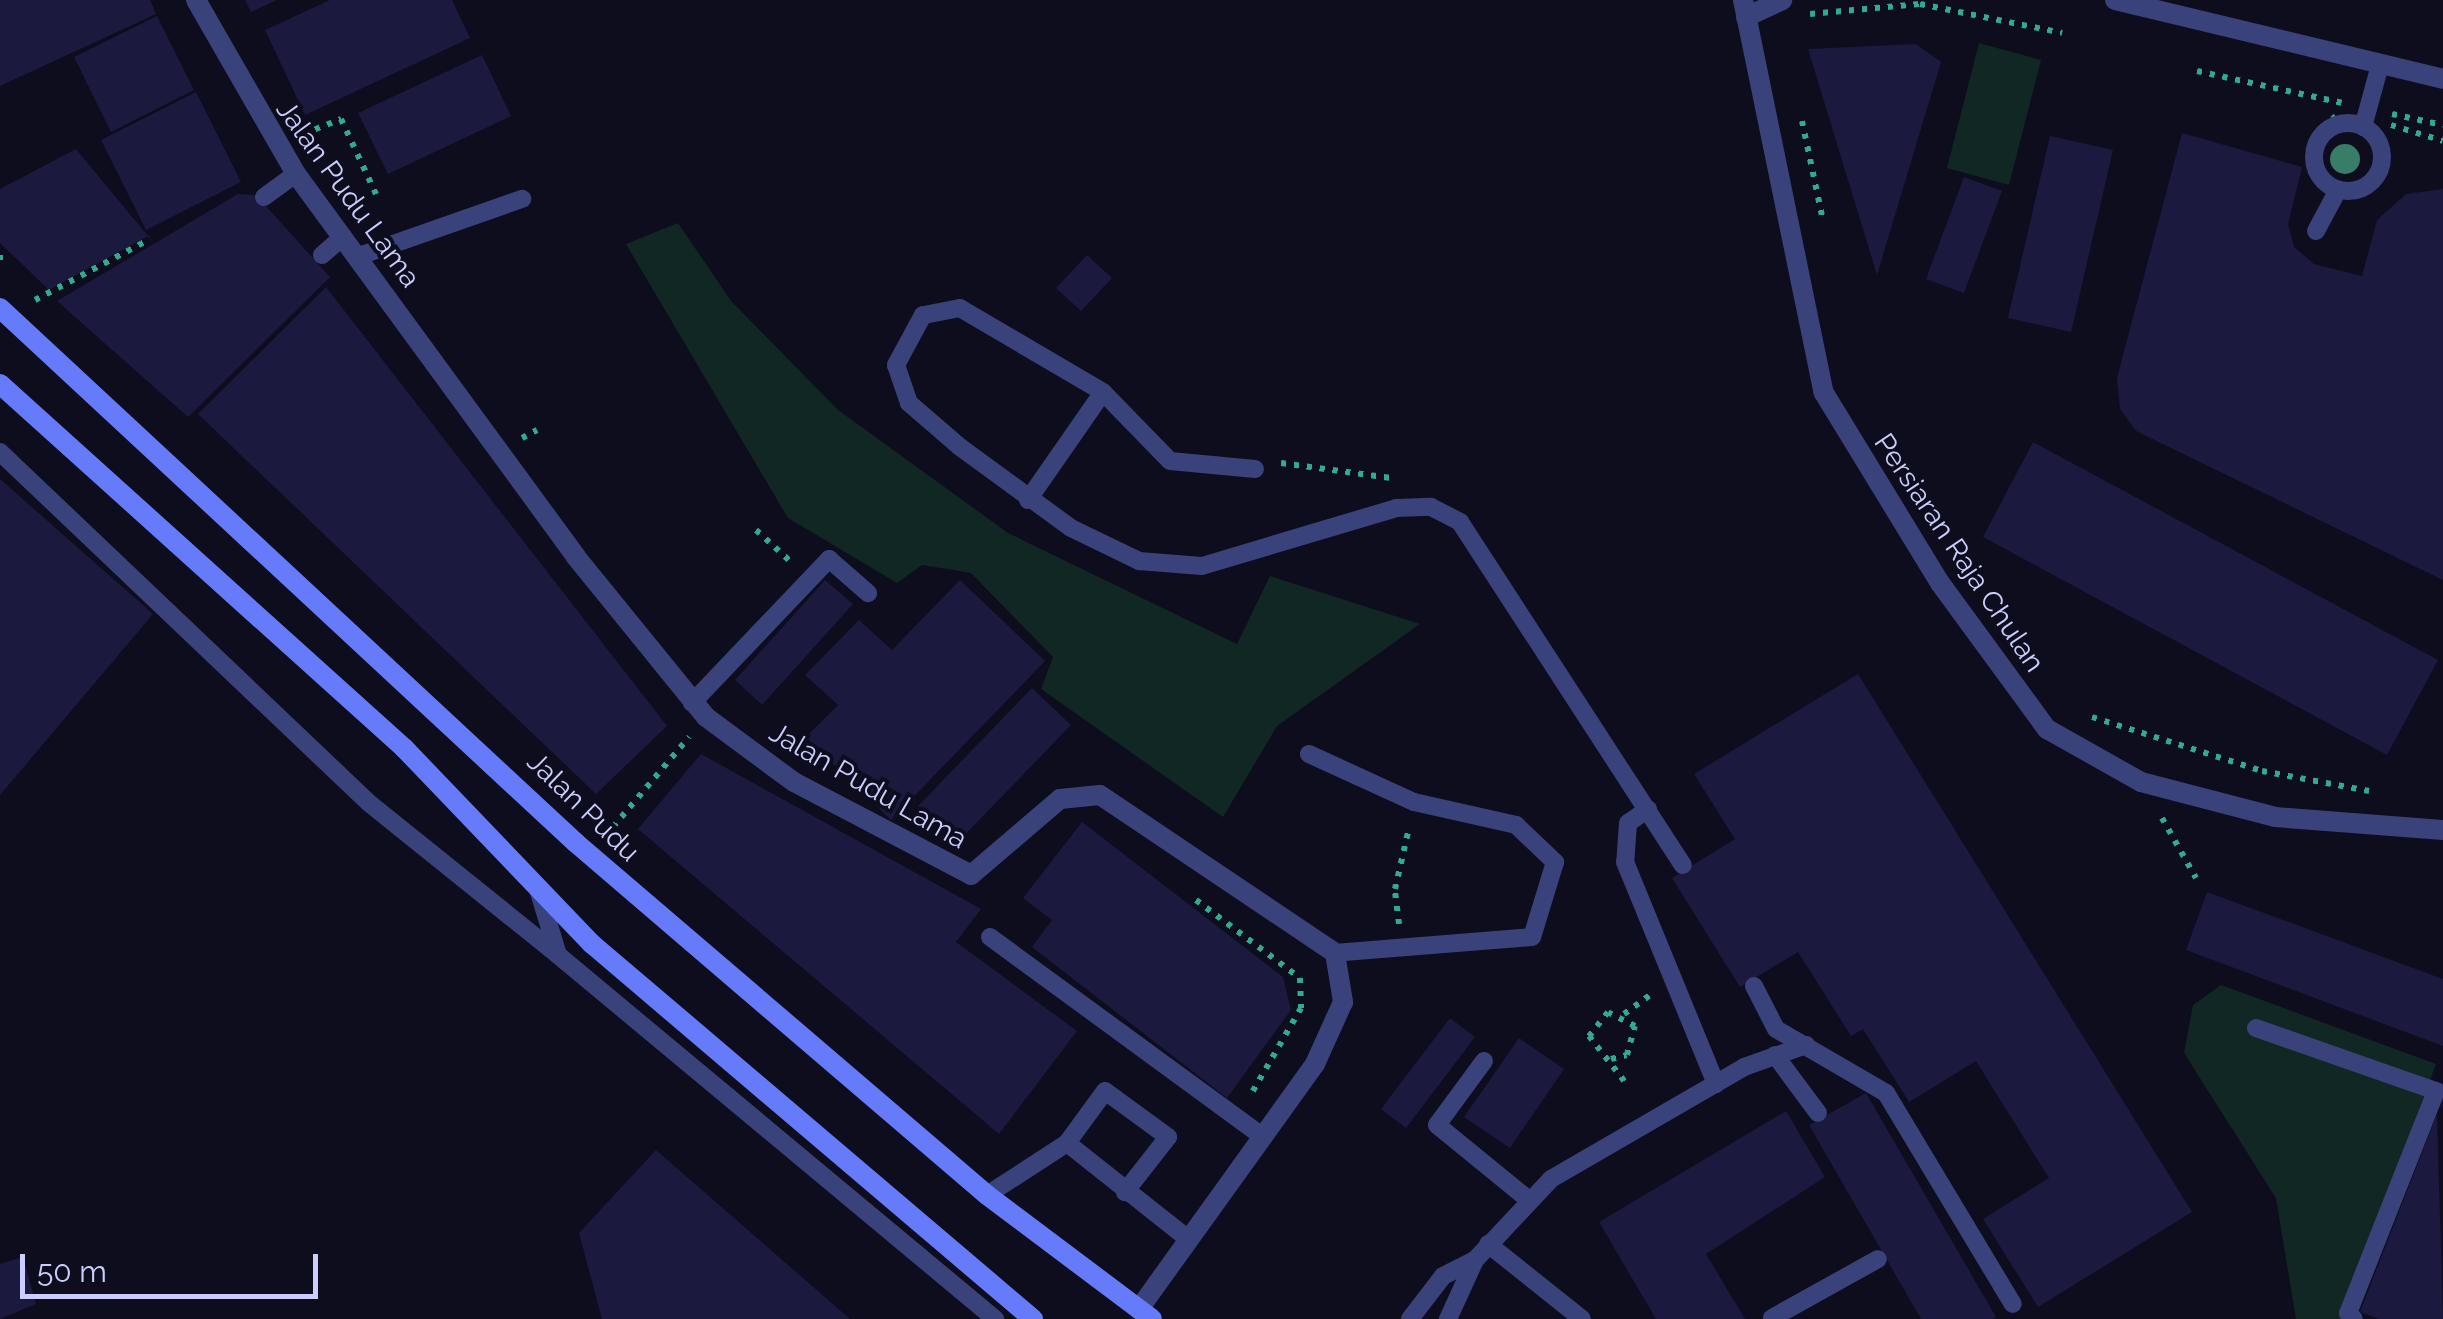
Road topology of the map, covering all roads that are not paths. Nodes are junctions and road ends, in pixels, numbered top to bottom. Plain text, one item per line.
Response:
1 (196, 0) edge
2 (2116, 0) edge
3 (1779, 1) edge
4 (1744, 8) edge
5 (2380, 65) junction
6 (2443, 80) edge
7 (2366, 118) junction
8 (296, 174) junction
9 (2332, 190) junction
10 (264, 197) dead end
11 (522, 199) dead end
12 (2316, 231) dead end
13 (344, 237) junction
14 (322, 255) dead end
15 (358, 256) junction
16 (0, 308) edge
17 (0, 384) edge
18 (1103, 392) junction
19 (0, 452) edge
20 (1255, 469) road end
21 (1028, 500) junction
22 (868, 593) dead end
23 (699, 710) junction
24 (1309, 754) dead end
25 (1648, 809) junction
26 (2443, 830) edge
27 (1683, 865) dead end
28 (538, 889) junction
29 (990, 937) dead end
30 (1335, 953) junction
31 (558, 954) junction
32 (1754, 986) dead end
33 (2256, 1028) dead end
34 (1806, 1044) junction
35 (1775, 1056) junction
36 (1484, 1061) dead end
37 (1716, 1084) junction
38 (1818, 1113) dead end
39 (1263, 1137) junction
40 (1066, 1142) junction
41 (1125, 1192) junction
42 (987, 1194) junction
43 (1529, 1200) junction
44 (1188, 1239) junction
45 (1488, 1244) junction
46 (1878, 1259) dead end
47 (1474, 1260) junction
48 (2013, 1304) dead end
49 (1145, 1314) edge
50 (1772, 1318) edge
51 (995, 1319) edge
52 (1033, 1319) edge
53 (1410, 1319) edge
54 (1448, 1319) edge
55 (1582, 1319) edge
56 (2354, 1319) edge

1 - 8 street, Jalan Pudu Lama
2 - 5 street
3 - 4 street
4 - 26 street, Persiaran Raja Chulan
5 - 6 street
5 - 7 lane
7 - 9 lane
7 - 9 lane
8 - 10 lane
8 - 13 street, Jalan Pudu Lama
9 - 12 lane
11 - 15 lane
13 - 14 lane
13 - 15 street, Jalan Pudu Lama
15 - 23 street, Jalan Pudu Lama
16 - 42 main road, Jalan Pudu
17 - 28 main road
18 - 20 lane
18 - 21 lane
18 - 21 lane
19 - 31 lane
21 - 25 lane
22 - 23 lane
23 - 30 street, Jalan Pudu Lama
24 - 30 lane
25 - 27 lane
25 - 37 lane
28 - 31 lane
28 - 52 main road
29 - 39 lane
30 - 39 street
31 - 51 lane
32 - 34 lane
33 - 56 lane
34 - 35 lane
34 - 48 lane
35 - 37 lane
35 - 38 lane
36 - 43 lane
37 - 43 lane
39 - 44 street
40 - 41 lane
40 - 41 lane
40 - 42 lane
41 - 44 lane
42 - 49 main road, Jalan Pudu
43 - 45 lane
44 - 49 street
45 - 47 lane
45 - 55 lane
46 - 50 lane
47 - 53 lane
47 - 54 lane

